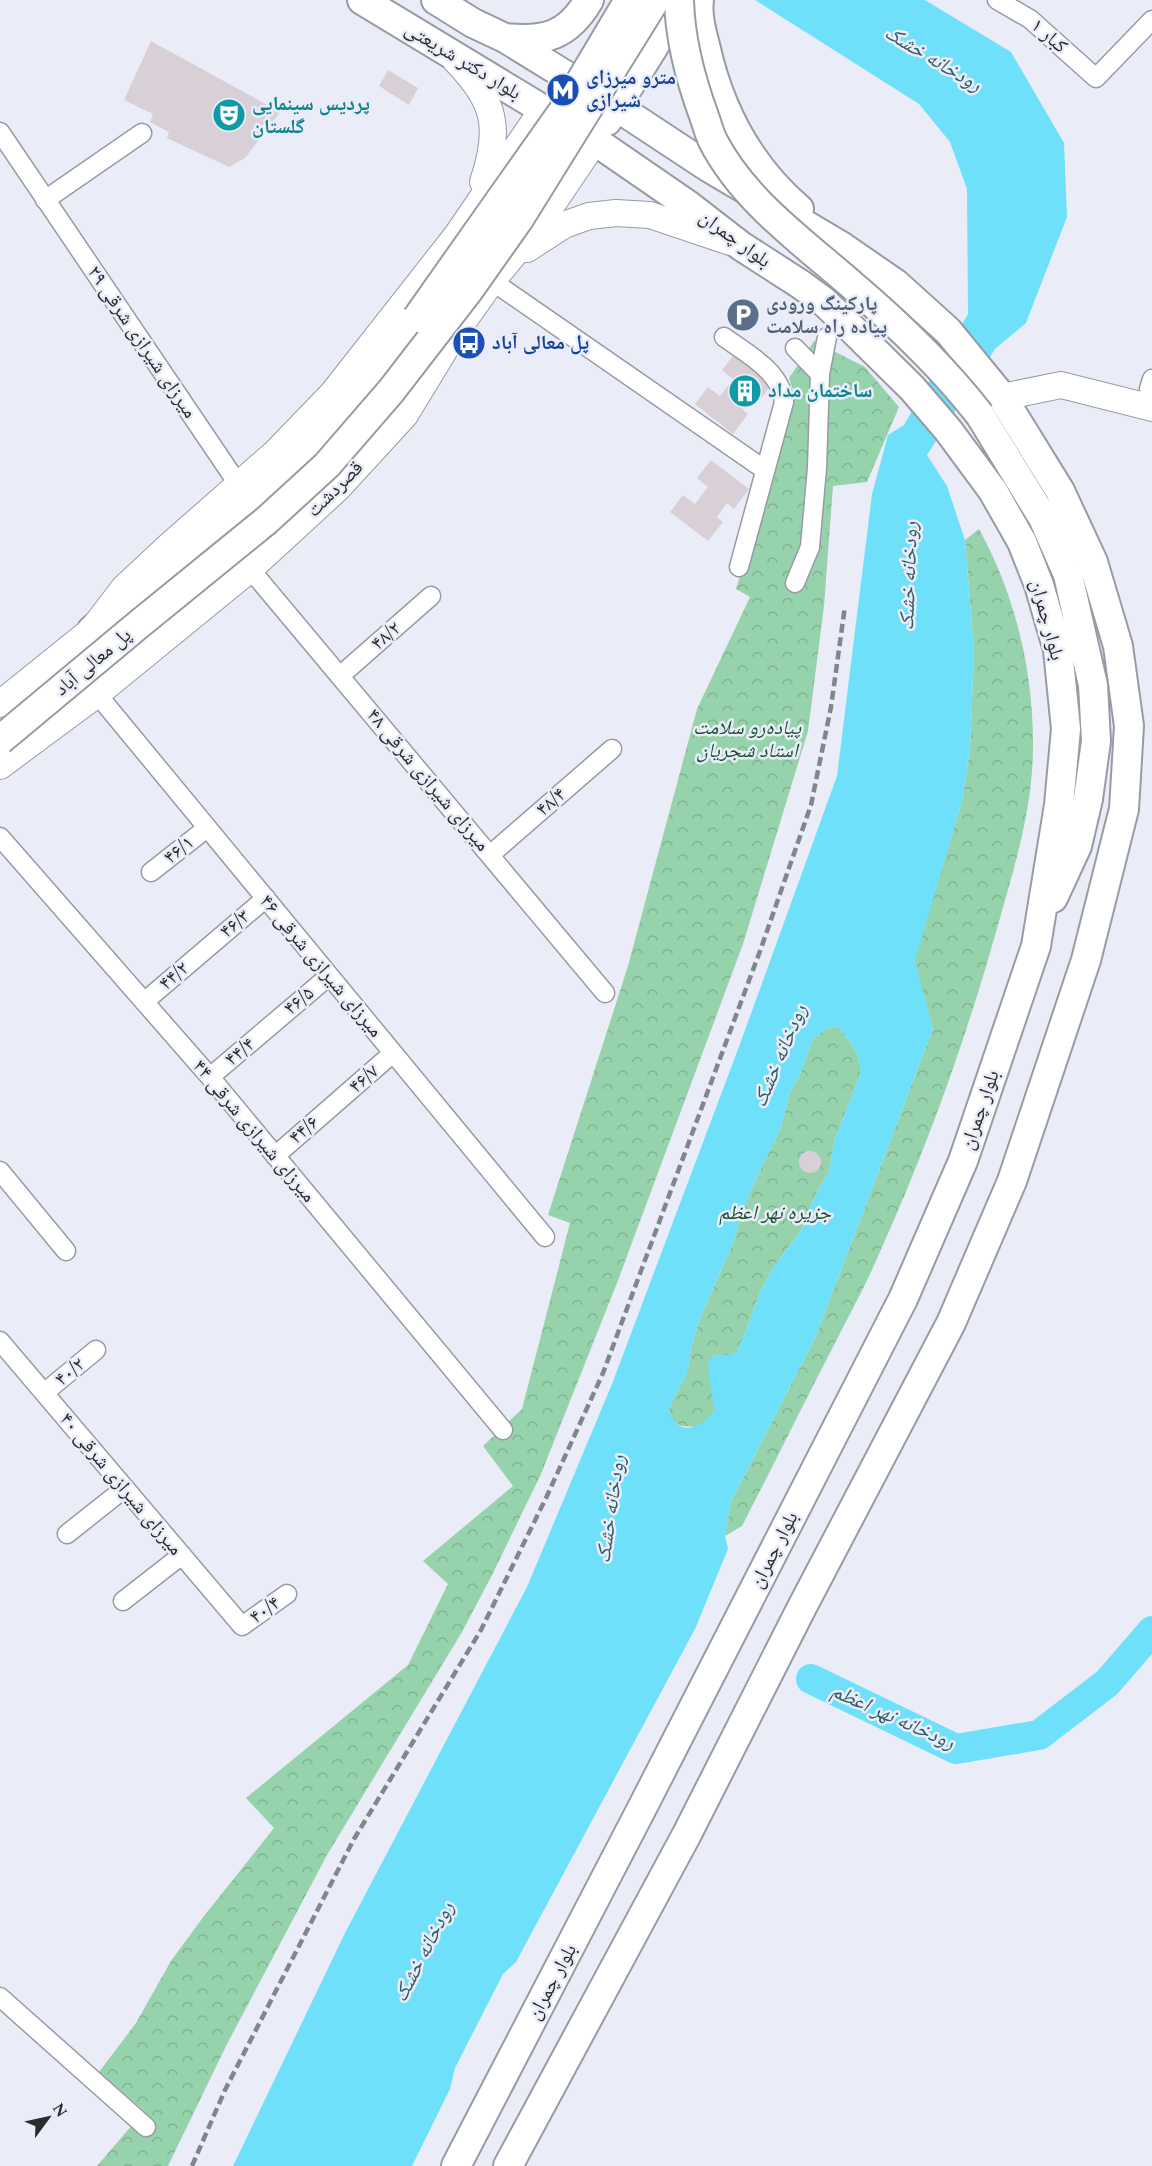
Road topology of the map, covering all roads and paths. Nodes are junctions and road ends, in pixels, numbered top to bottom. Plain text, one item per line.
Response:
1 (362, 0) edge
2 (436, 0) edge
3 (628, 0) edge
4 (655, 0) edge
5 (680, 0) edge
6 (699, 0) edge
7 (997, 0) edge
8 (587, 3) edge
9 (1152, 20) edge
10 (505, 38) junction
11 (653, 48) junction
12 (450, 55) junction
13 (565, 75) junction
14 (616, 107) junction
15 (543, 109) junction
16 (0, 132) edge
17 (142, 133) dead end
18 (595, 141) junction
19 (515, 151) junction
20 (708, 167) junction
21 (45, 200) junction
22 (476, 205) junction
23 (688, 205) junction
24 (741, 246) junction
25 (841, 246) junction
26 (499, 271) junction
27 (724, 337) dead end
28 (827, 338) dead end
29 (795, 348) dead end
30 (820, 374) junction
31 (994, 386) junction
32 (1151, 392) edge
33 (765, 470) junction
34 (238, 484) junction
35 (739, 567) dead end
36 (250, 569) junction
37 (795, 584) dead end
38 (431, 596) dead end
39 (92, 630) junction
40 (341, 675) junction
41 (97, 694) junction
42 (0, 704) edge
43 (0, 740) edge
44 (612, 749) dead end
45 (0, 766) edge
46 (207, 828) junction
47 (0, 837) edge
48 (490, 855) junction
49 (151, 872) dead end
50 (266, 898) junction
51 (1037, 932) junction
52 (205, 950) joint
53 (329, 976) junction
54 (605, 993) dead end
55 (144, 1002) junction
56 (270, 1027) joint
57 (393, 1053) junction
58 (210, 1077) junction
59 (334, 1104) joint
60 (275, 1156) junction
61 (0, 1171) edge
62 (545, 1237) dead end
63 (66, 1251) dead end
64 (3, 1350) edge
65 (96, 1350) dead end
66 (44, 1394) junction
67 (503, 1430) dead end
68 (125, 1488) junction
69 (67, 1534) dead end
70 (182, 1555) junction
71 (287, 1594) dead end
72 (123, 1601) dead end
73 (242, 1626) joint
74 (0, 1997) edge
75 (146, 2127) dead end
76 (456, 2166) edge
77 (508, 2166) edge

1 - 12 main road, بلوار دکتر شریعتی
2 - 10 main road, بلوار دکتر شریعتی
3 - 39 main road, پل معالی آباد, bridge
4 - 43 main road, پل معالی آباد, bridge
5 - 11 main road
5 - 51 main road, bridge
6 - 25 main road
7 - 9 street, ۱ کبار
8 - 10 main road
8 - 11 main road
10 - 13 main road, بلوار دکتر شریعتی
11 - 14 main road
12 - 15 main road, بلوار دکتر شریعتی
12 - 22 main road
13 - 14 main road
13 - 15 main road
14 - 18 main road
14 - 20 main road
15 - 18 main road, بلوار دکتر شریعتی
15 - 19 main road
16 - 21 street, ۲۹ میرزای شیرازی شرقی
17 - 21 street
18 - 23 main road, بلوار چمران
18 - 26 main road, قصردشت
19 - 22 main road
19 - 26 main road
20 - 23 main road
20 - 25 main road
21 - 34 street, ۲۹ میرزای شیرازی شرقی
22 - 34 main road
23 - 24 main road, بلوار چمران
24 - 26 main road
24 - 51 main road, بلوار چمران
25 - 31 main road
26 - 33 street
26 - 36 main road, قصردشت
27 - 33 street
28 - 30 street
29 - 30 street
30 - 37 street
31 - 32 main road
31 - 77 main road
33 - 35 street
34 - 39 main road
36 - 40 street, ۴۸ میرزای شیرازی شرقی
36 - 41 main road, قصردشت
38 - 40 street, ۴۸/۲
39 - 42 main road
40 - 48 street, ۴۸ میرزای شیرازی شرقی
41 - 45 main road, قصردشت
41 - 46 street, ۴۶ میرزای شیرازی شرقی
44 - 48 street, ۴۸/۴
46 - 49 street, ۴۶/۱
46 - 50 street, ۴۶ میرزای شیرازی شرقی
47 - 55 street, ۴۴ میرزای شیرازی شرقی
48 - 54 street, ۴۸ میرزای شیرازی شرقی
50 - 52 street, ۴۶/۳
50 - 53 street, ۴۶ میرزای شیرازی شرقی
51 - 76 main road, بلوار چمران
52 - 55 street, ۴۴/۲
53 - 56 street, ۴۶/۵
53 - 57 street, ۴۶ میرزای شیرازی شرقی
55 - 58 street, ۴۴ میرزای شیرازی شرقی
56 - 58 street, ۴۴/۴
57 - 59 street, ۴۶/۷
57 - 62 street, ۴۶ میرزای شیرازی شرقی
58 - 60 street, ۴۴ میرزای شیرازی شرقی
59 - 60 street, ۴۴/۶
60 - 67 street, ۴۴ میرزای شیرازی شرقی
61 - 63 street
64 - 66 street, ۴۰ میرزای شیرازی شرقی
65 - 66 street, ۴۰/۲
66 - 68 street, ۴۰ میرزای شیرازی شرقی
68 - 69 street
68 - 70 street, ۴۰ میرزای شیرازی شرقی
70 - 72 street
70 - 73 street, ۴۰ میرزای شیرازی شرقی
71 - 73 street, ۴۰/۴
74 - 75 street

